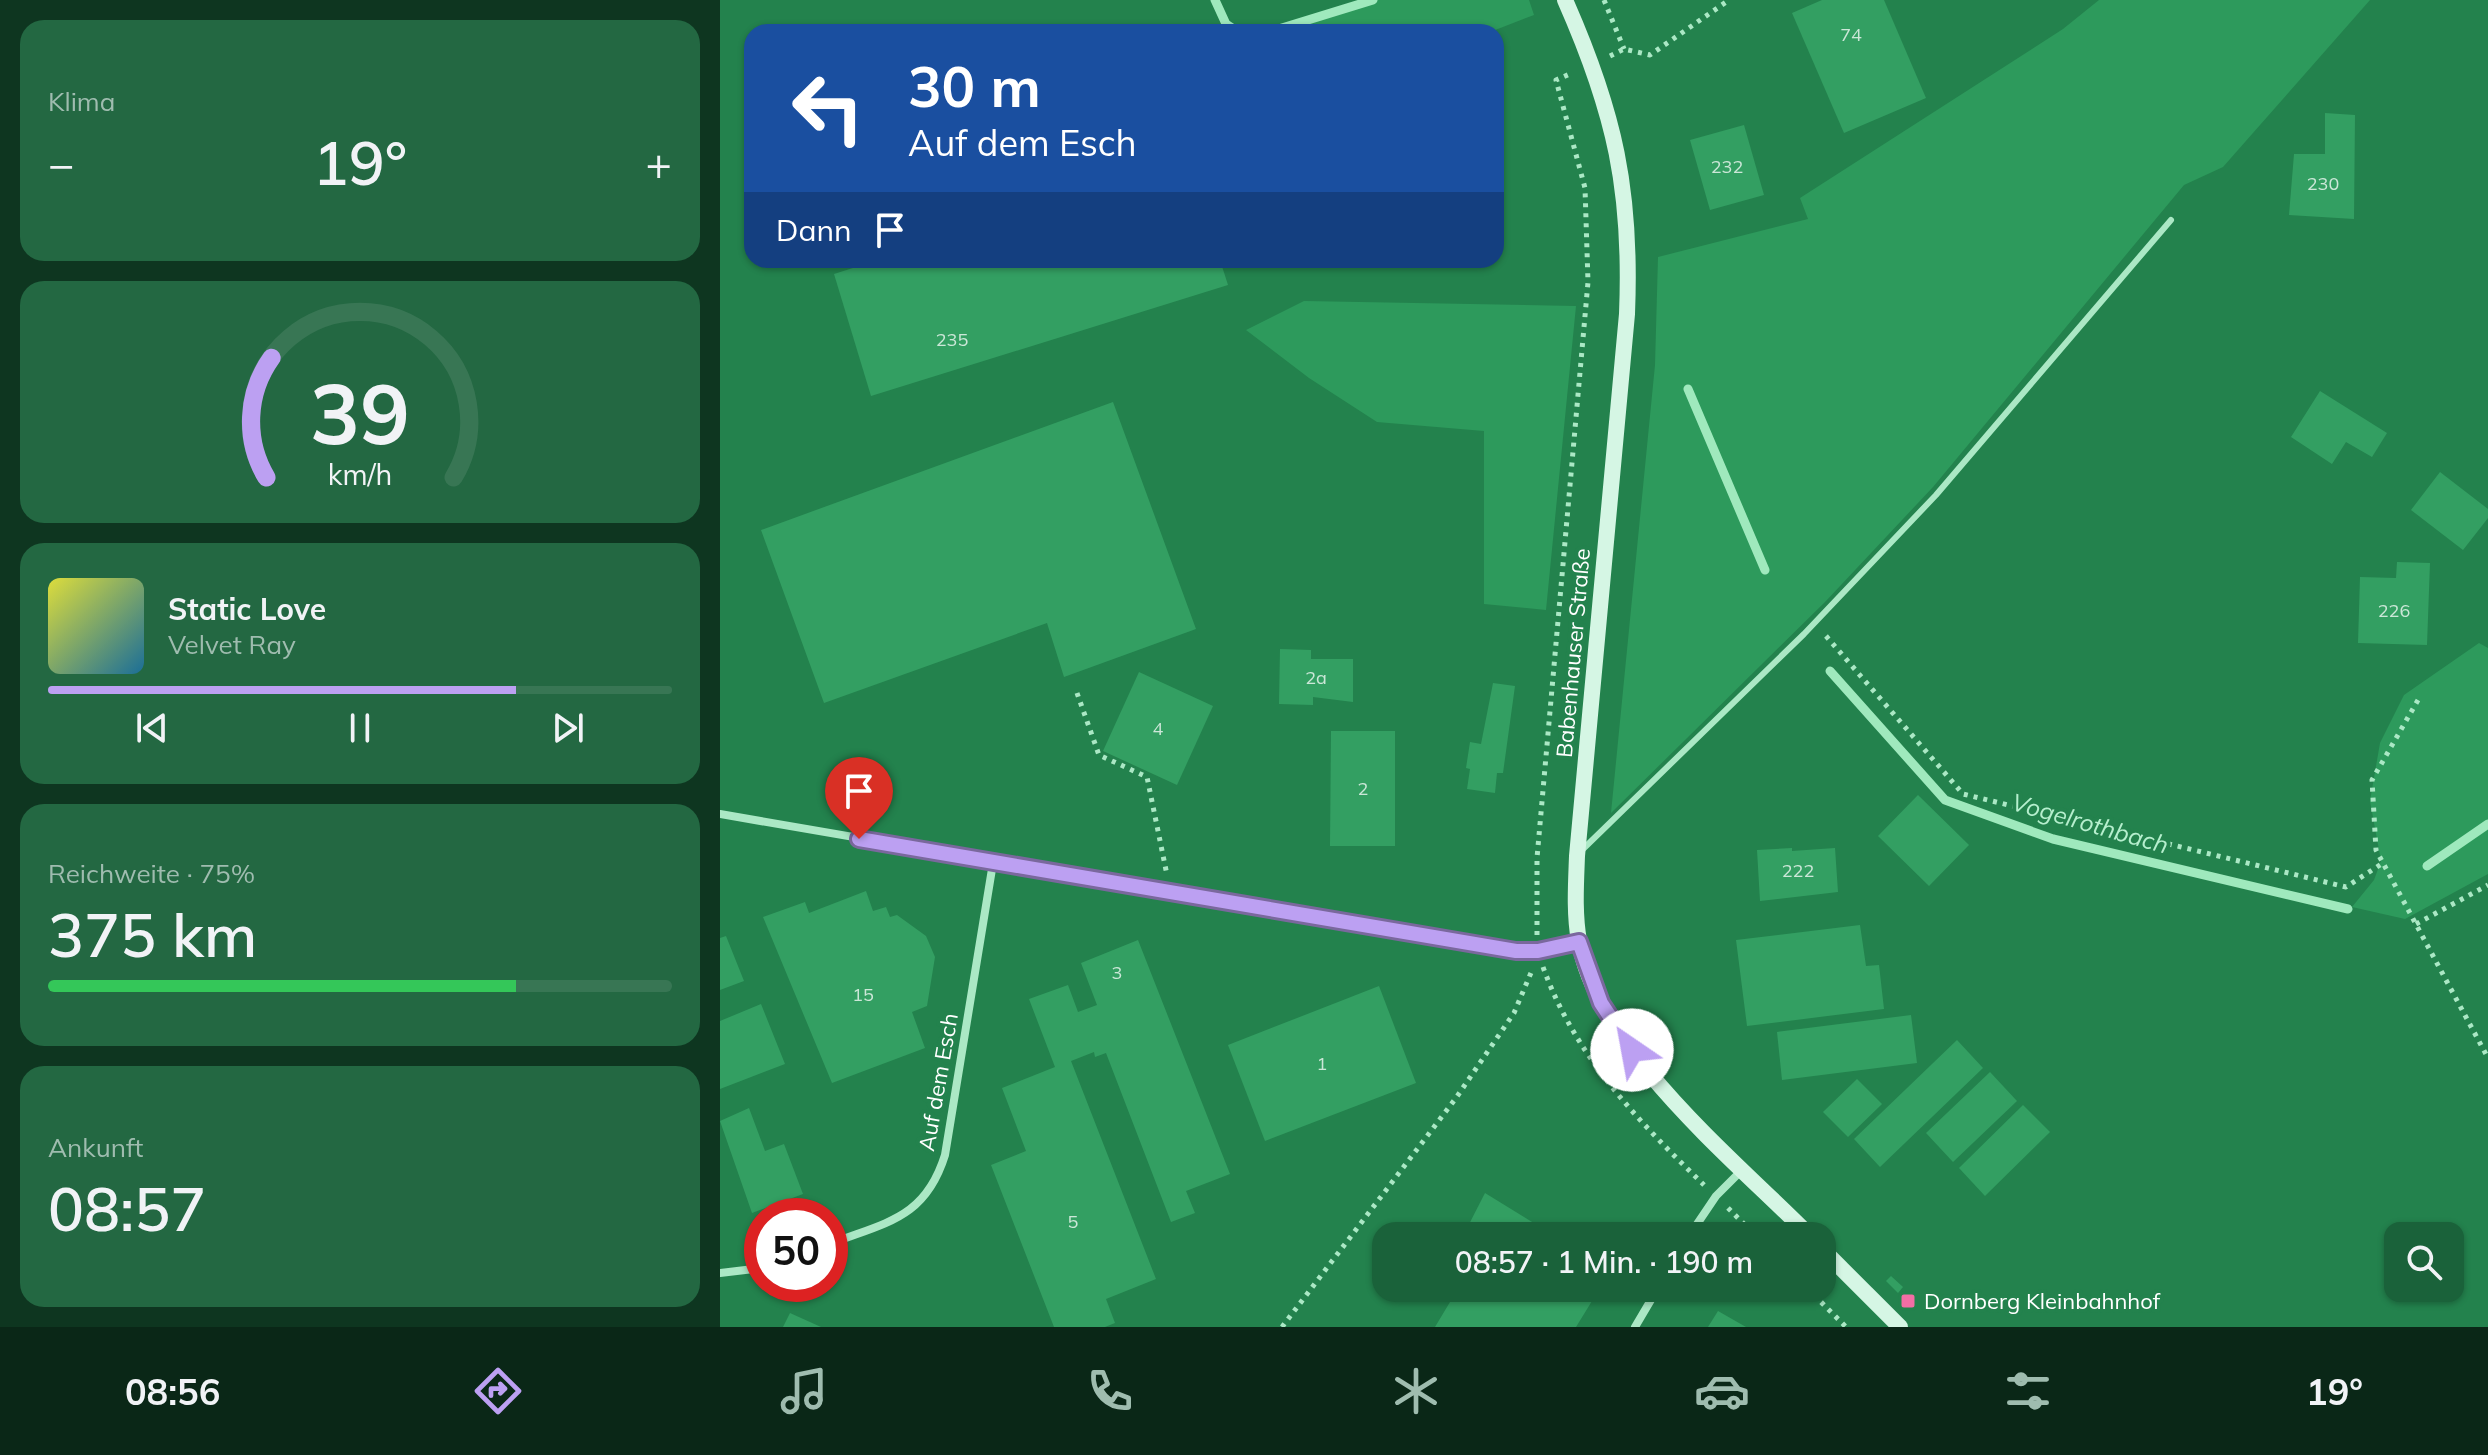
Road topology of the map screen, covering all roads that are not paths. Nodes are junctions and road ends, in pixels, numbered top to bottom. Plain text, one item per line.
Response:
1 (1565, 0) edge
2 (2171, 220) dead end
3 (720, 814) edge
4 (1577, 856) junction
5 (993, 863) junction
6 (1579, 942) junction
7 (1743, 1169) junction
8 (1698, 1222) edge
9 (1796, 1222) edge
10 (848, 1237) edge
11 (1836, 1263) edge
12 (744, 1270) edge
13 (720, 1273) edge
14 (1650, 1302) edge
15 (1635, 1327) edge
16 (1900, 1327) edge

1 - 4 main road, Babenhauser Straße
2 - 4 lane
3 - 5 street
4 - 6 main road, Babenhauser Straße
5 - 6 street
5 - 10 street, Auf dem Esch
6 - 7 main road, Babenhauser Straße
7 - 8 street
7 - 9 main road, Babenhauser Straße
11 - 16 main road
12 - 13 street
14 - 15 street

